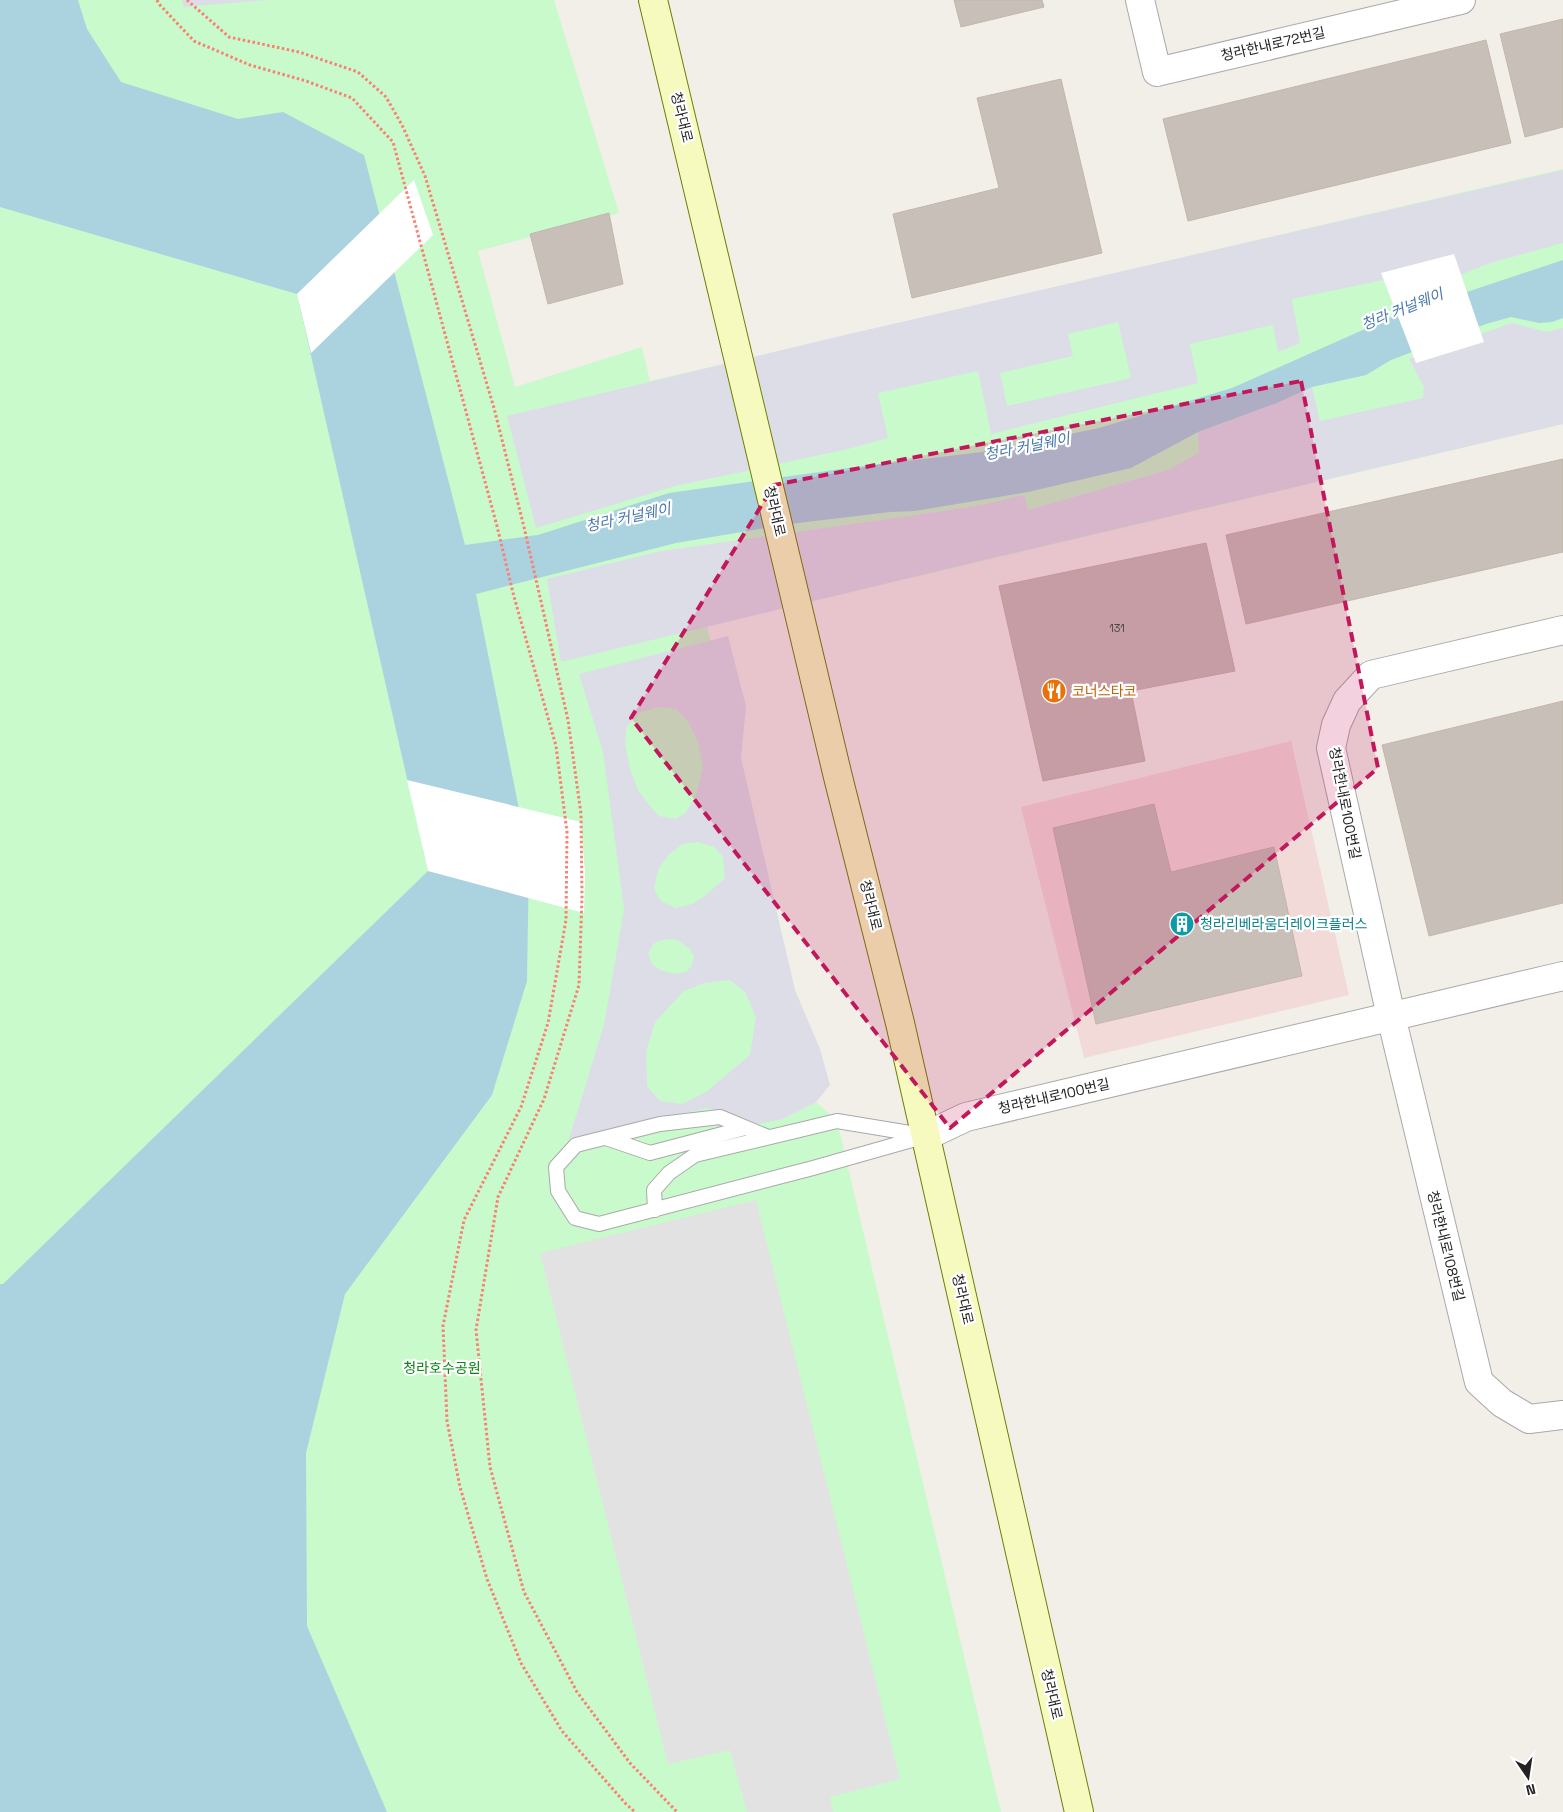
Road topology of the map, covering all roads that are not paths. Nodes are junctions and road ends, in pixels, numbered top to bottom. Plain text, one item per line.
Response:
1 (653, 0) edge
2 (1140, 0) edge
3 (1461, 0) edge
4 (1563, 630) edge
5 (1563, 976) edge
6 (1391, 1016) junction
7 (745, 1128) junction
8 (926, 1136) junction
9 (768, 1137) junction
10 (606, 1138) junction
11 (655, 1210) junction
12 (1563, 1415) edge
13 (1080, 1812) edge

1 - 8 main road, 청라대로
2 - 3 street, 청라한내로72번길
4 - 6 street, 청라한내로100번길
5 - 6 street, 청라한내로100번길
6 - 8 street, 청라한내로100번길
6 - 12 street, 청라한내로108번길
7 - 9 lane
7 - 10 lane
7 - 10 lane
8 - 9 lane
8 - 11 lane
8 - 13 main road, 청라대로
9 - 11 lane
10 - 11 lane

